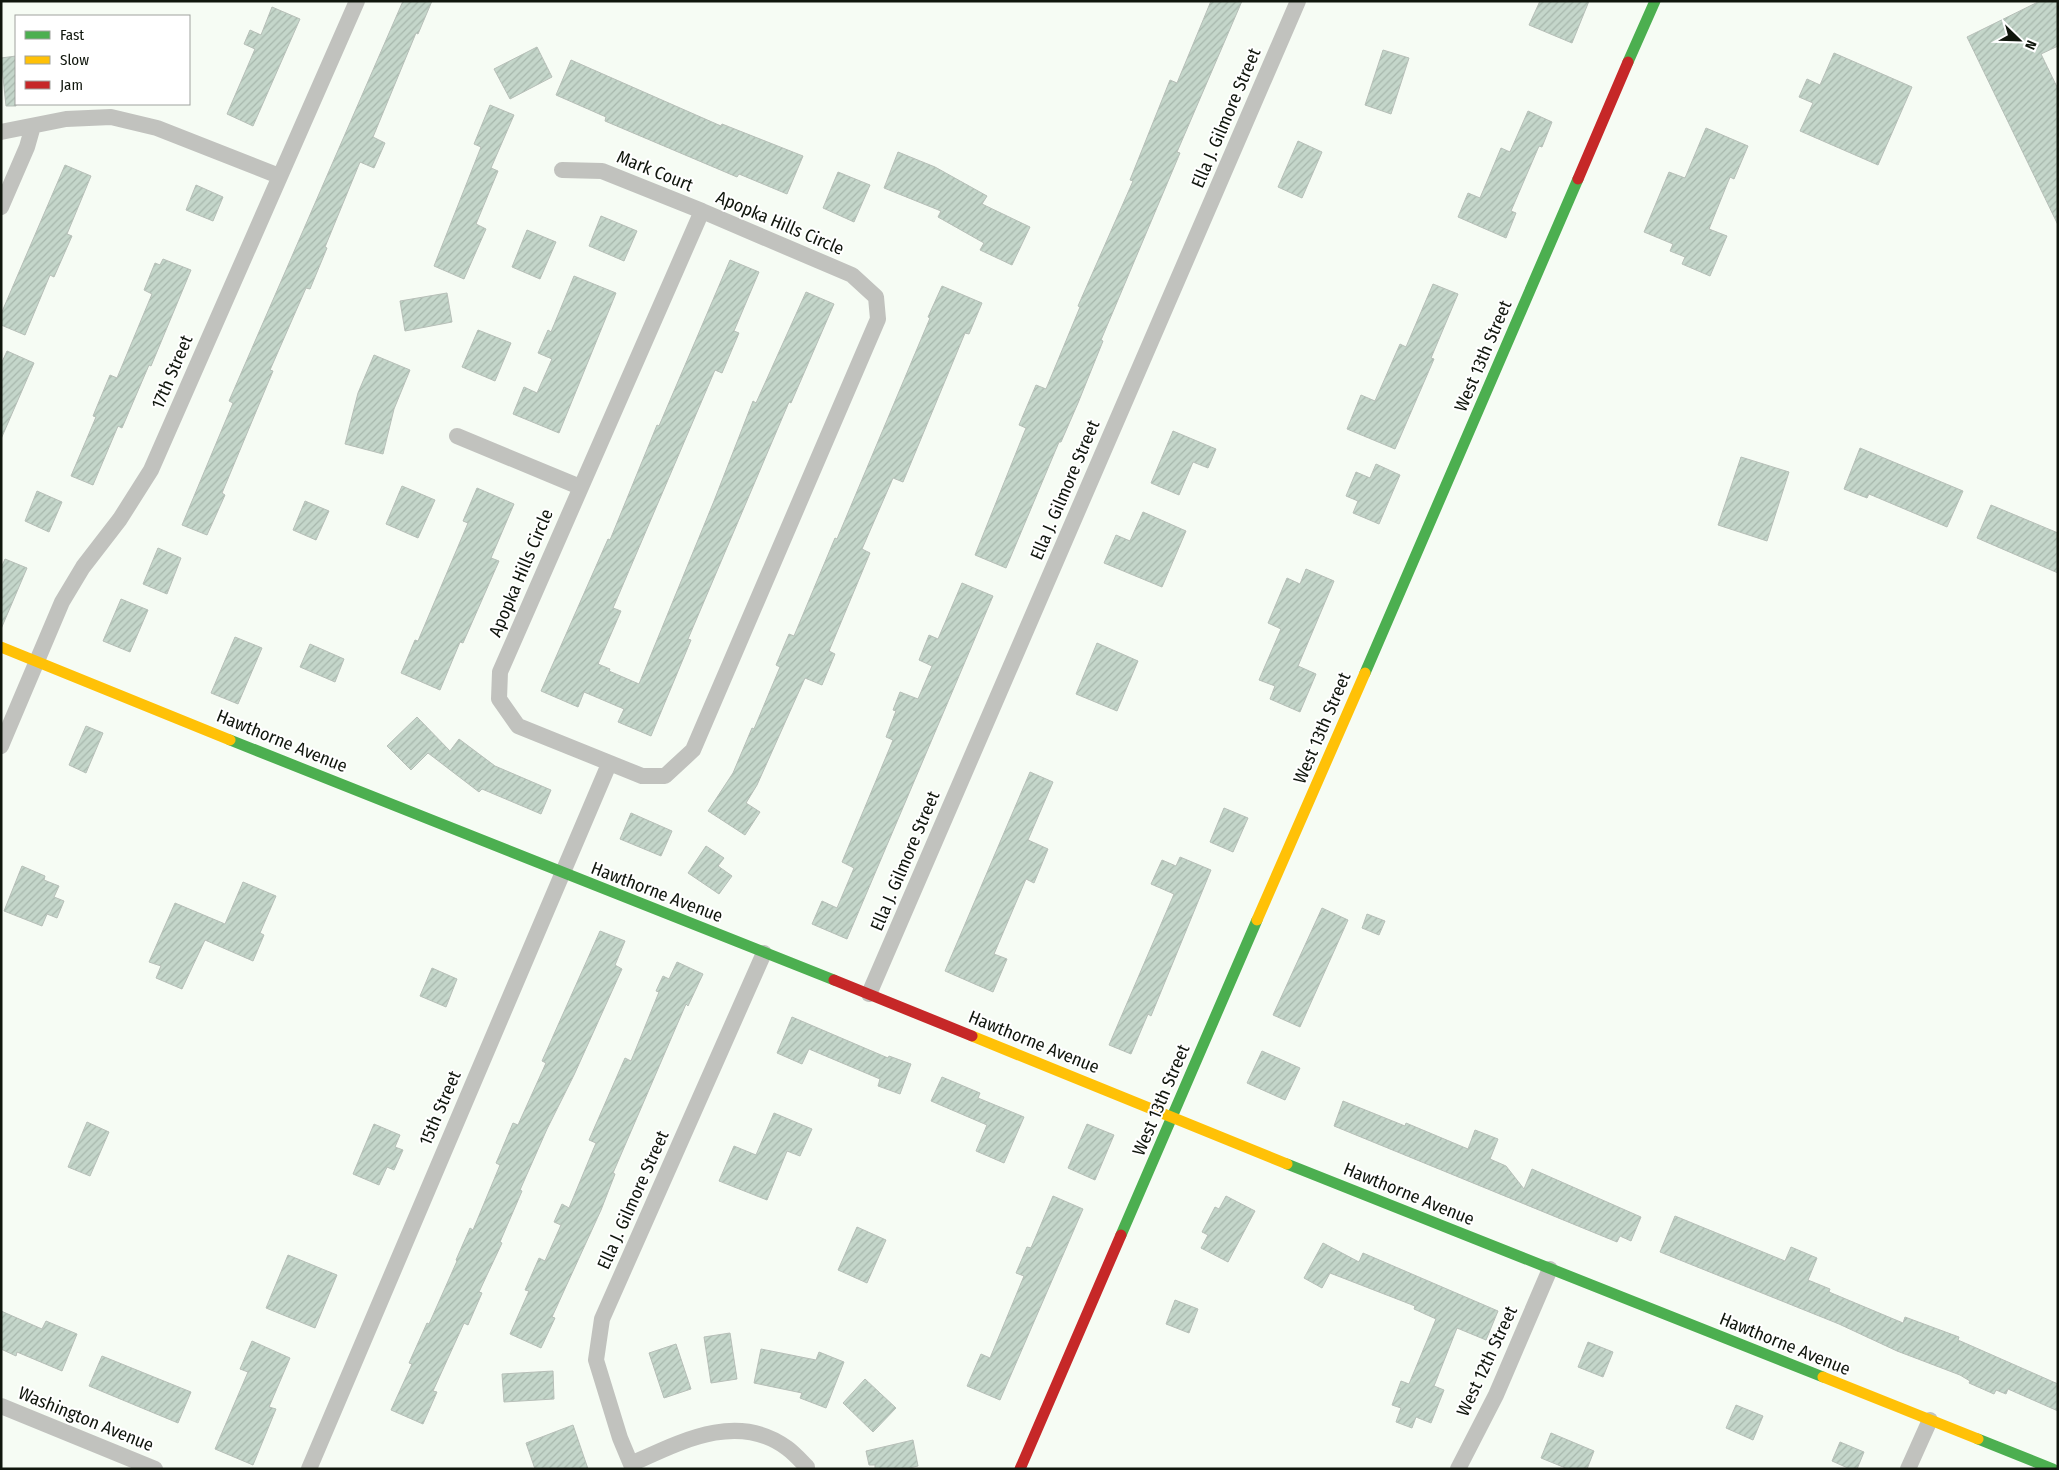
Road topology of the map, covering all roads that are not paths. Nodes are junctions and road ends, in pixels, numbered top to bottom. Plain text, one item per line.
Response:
1 (357, 1) edge
2 (1298, 1) edge
3 (1655, 1) edge
4 (33, 126) junction
5 (1, 132) edge
6 (562, 170) dead end
7 (279, 176) junction
8 (1, 207) edge
9 (702, 211) junction
10 (457, 436) dead end
11 (580, 486) junction
12 (1, 647) edge
13 (37, 661) junction
14 (1, 746) edge
15 (609, 764) junction
16 (561, 873) junction
17 (764, 953) junction
18 (869, 994) junction
19 (1172, 1118) junction
20 (1550, 1269) junction
21 (1, 1406) edge
22 (1930, 1420) junction
23 (632, 1466) edge
24 (807, 1467) dead end
25 (155, 1469) edge
26 (309, 1469) edge
27 (1020, 1469) edge
28 (1458, 1469) edge
29 (1908, 1469) edge
30 (2054, 1469) edge

1 - 7 street, 17th Street
2 - 18 street, Ella J. Gilmore Street
3 - 19 street, West 13th Street
4 - 5 street
4 - 7 street
4 - 8 street
6 - 9 street, Mark Court
7 - 13 street, 17th Street
9 - 11 street, Apopka Hills Circle
9 - 15 street, Apopka Hills Circle
10 - 11 street
11 - 15 street, Apopka Hills Circle
12 - 13 street, Hawthorne Avenue
13 - 14 street, 17th Street
13 - 16 street, Hawthorne Avenue
15 - 16 street, 15th Street
16 - 17 street, Hawthorne Avenue
16 - 26 street, 15th Street
17 - 18 street, Hawthorne Avenue
17 - 23 street, Ella J. Gilmore Street
18 - 19 street, Hawthorne Avenue
19 - 20 street, Hawthorne Avenue
19 - 27 street, West 13th Street
20 - 22 street, Hawthorne Avenue
20 - 28 street, West 12th Street
21 - 25 street, Washington Avenue
22 - 29 street
22 - 30 street, Hawthorne Avenue
23 - 24 street

